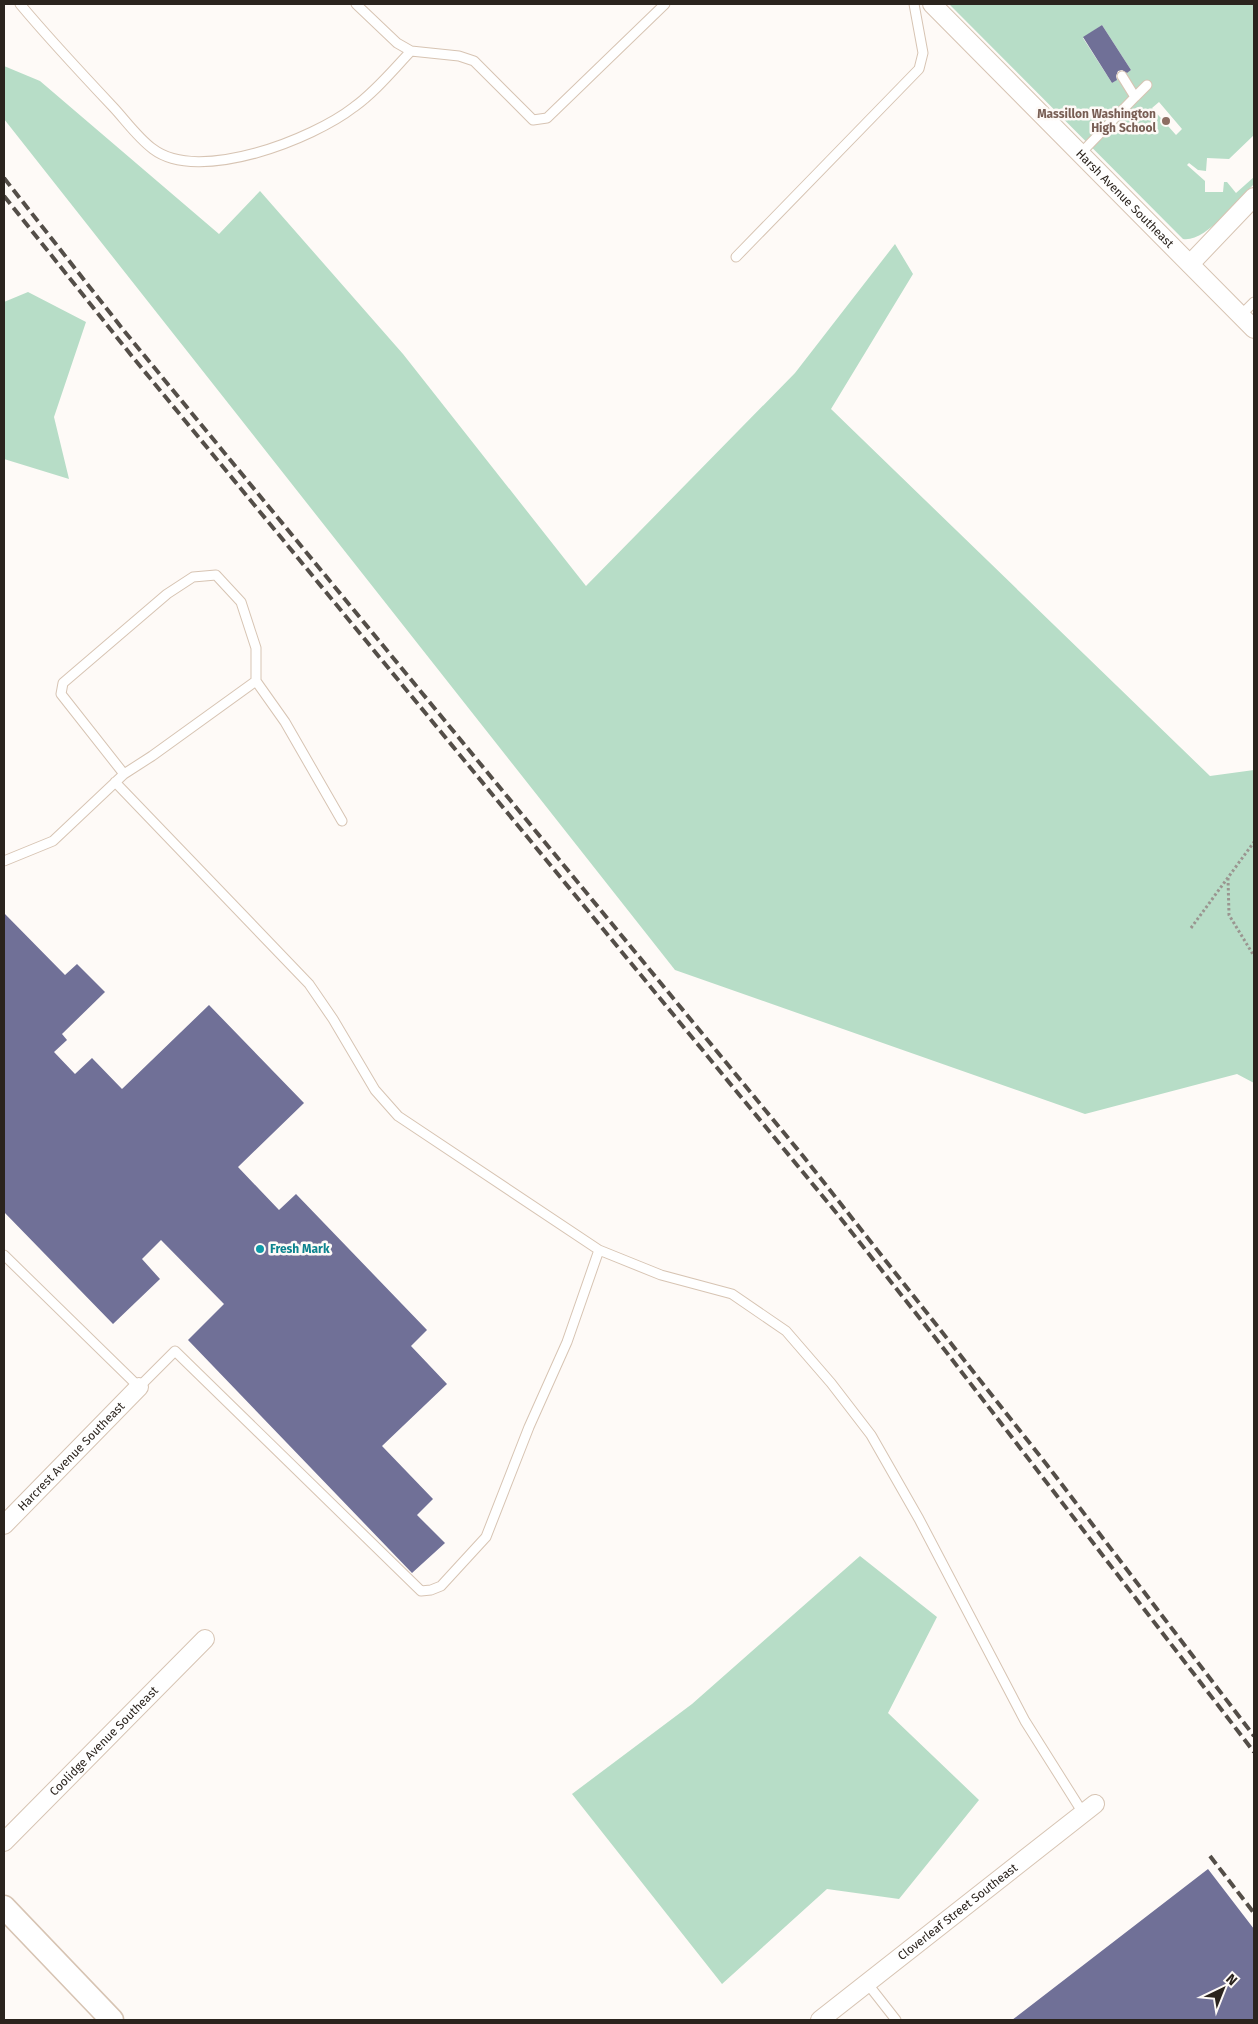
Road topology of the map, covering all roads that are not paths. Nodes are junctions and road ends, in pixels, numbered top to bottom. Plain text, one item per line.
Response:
1 (20, 4) edge
2 (356, 4) edge
3 (665, 4) edge
4 (914, 4) edge
5 (932, 4) edge
6 (411, 51) junction
7 (1122, 76) dead end
8 (1147, 85) dead end
9 (1135, 97) junction
10 (1081, 153) junction
11 (1254, 197) edge
12 (736, 257) dead end
13 (1190, 264) junction
14 (1254, 302) edge
15 (1241, 316) junction
16 (1254, 329) edge
17 (256, 680) junction
18 (124, 774) junction
19 (115, 782) junction
20 (342, 821) dead end
21 (4, 861) edge
22 (600, 1250) junction
23 (4, 1255) edge
24 (139, 1387) junction
25 (4, 1525) edge
26 (205, 1639) dead end
27 (1089, 1808) joint
28 (4, 1842) edge
29 (4, 1907) edge
30 (867, 1984) junction
31 (112, 2020) edge
32 (820, 2020) edge
33 (896, 2020) edge

1 - 6 lane
2 - 6 lane
3 - 6 lane
4 - 12 lane
5 - 10 street, Harsh Avenue Southeast
7 - 9 lane
8 - 9 lane
9 - 10 lane
10 - 13 street, Harsh Avenue Southeast
11 - 13 street
13 - 15 street, Harsh Avenue Southeast
14 - 15 lane
15 - 16 street, Harsh Avenue Southeast
17 - 18 lane
17 - 18 lane
17 - 20 lane
18 - 19 lane
19 - 21 lane
19 - 22 lane
22 - 24 lane
22 - 27 lane
23 - 24 lane
24 - 25 street, Harcrest Avenue Southeast
26 - 28 street, Coolidge Avenue Southeast
27 - 30 street, Cloverleaf Street Southeast
29 - 31 street
30 - 32 street, Cloverleaf Street Southeast
30 - 33 lane

